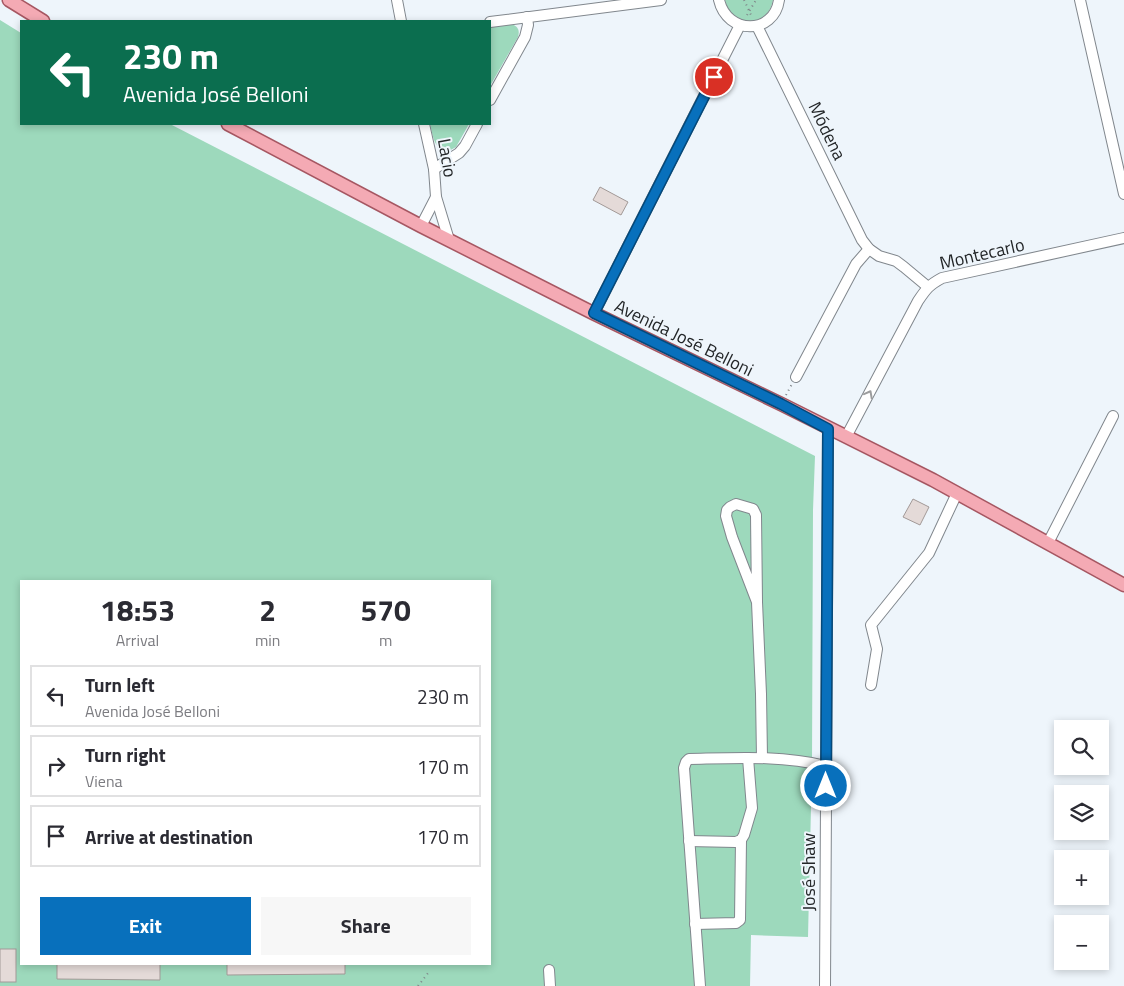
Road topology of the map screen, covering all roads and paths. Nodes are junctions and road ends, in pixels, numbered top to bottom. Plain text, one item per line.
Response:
1 (10, 0) edge
2 (396, 0) edge
3 (661, 0) edge
4 (719, 0) edge
5 (744, 0) edge
6 (756, 0) edge
7 (779, 0) edge
8 (1080, 0) edge
9 (749, 11) junction
10 (527, 17) junction
11 (41, 20) edge
12 (401, 20) edge
13 (491, 22) edge
14 (740, 25) junction
15 (757, 26) junction
16 (491, 98) edge
17 (230, 125) edge
18 (424, 125) edge
19 (476, 125) edge
20 (434, 169) junction
21 (1124, 194) edge
22 (436, 197) junction
23 (421, 226) junction
24 (1124, 238) edge
25 (450, 240) junction
26 (869, 249) junction
27 (928, 287) junction
28 (594, 313) junction
29 (796, 377) joint
30 (781, 404) junction
31 (1113, 416) dead end
32 (828, 429) junction
33 (846, 437) junction
34 (957, 493) junction
35 (1048, 543) junction
36 (1124, 585) edge
37 (757, 602) junction
38 (871, 685) dead end
39 (748, 758) junction
40 (762, 758) junction
41 (826, 766) junction
42 (741, 840) junction
43 (689, 841) junction
44 (696, 924) junction
45 (549, 970) dead end
46 (428, 973) dead end
47 (418, 986) edge
48 (550, 986) edge
49 (700, 986) edge
50 (825, 986) edge

1 - 11 main road
2 - 12 street
3 - 10 street
4 - 14 street
5 - 9 path
6 - 9 path
7 - 15 street
8 - 21 street
9 - 14 path
9 - 15 path
10 - 13 street
10 - 16 street
14 - 15 street
14 - 28 street
15 - 26 street, Módena
17 - 23 main road, Avenida José Belloni
18 - 20 street, Lacio
19 - 20 street
20 - 22 street, Lacio
22 - 23 street, Lacio
22 - 25 street, Lacio
23 - 25 main road, Avenida José Belloni
24 - 27 street, Montecarlo
25 - 28 main road, Avenida José Belloni
26 - 27 street
26 - 29 street
33 -> 27 street, Montecarlo
28 - 30 main road, Avenida José Belloni
29 - 30 path
30 - 32 main road, Avenida José Belloni
31 - 35 street
32 - 33 main road, Avenida José Belloni
32 - 41 street, José Shaw
33 - 34 main road, Avenida José Belloni
34 - 35 main road, Avenida José Belloni
34 - 38 street
35 - 36 main road, Avenida José Belloni
37 - 37 street
37 - 40 street
39 - 40 street
39 - 42 street
39 - 43 street
40 - 41 street
41 - 50 street, José Shaw
42 - 43 street
42 - 44 street
43 - 44 street
44 - 49 street
45 - 48 street
46 - 47 path

